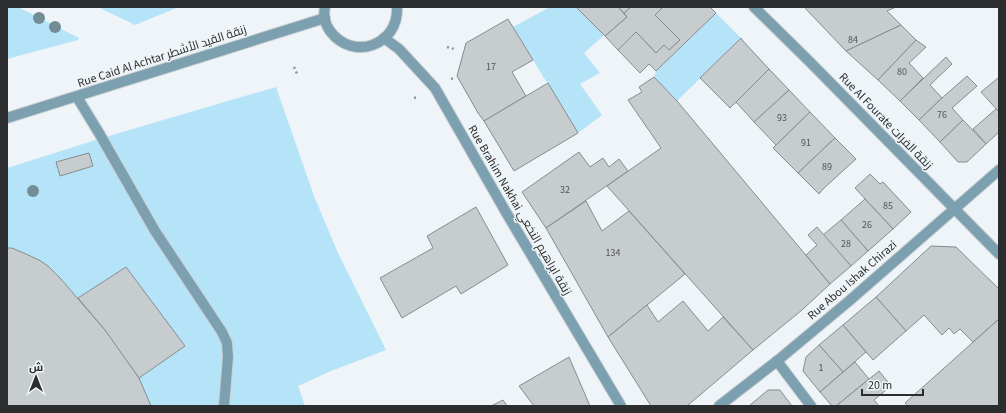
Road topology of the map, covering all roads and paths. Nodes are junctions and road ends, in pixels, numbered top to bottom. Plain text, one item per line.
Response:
1 (325, 7) edge
2 (397, 7) edge
3 (754, 7) edge
4 (325, 18) junction
5 (384, 38) junction
6 (447, 48) dead end
7 (454, 49) dead end
8 (294, 67) dead end
9 (298, 76) dead end
10 (77, 97) junction
11 (418, 97) dead end
12 (414, 98) dead end
13 (7, 118) edge
14 (999, 170) edge
15 (955, 209) junction
16 (999, 254) edge
17 (776, 361) junction
18 (224, 406) edge
19 (621, 406) edge
20 (719, 406) edge
21 (810, 406) edge

1 - 4 street
2 - 5 street
3 - 15 street, Rue Al Fourate زنقة الفرات
4 - 5 street
4 - 10 street, Rue Caid Al Achtar زنقة القيد الأشطر
5 - 19 street, Rue Brahim Nakhai زنقة ابراهيم النخعي
6 - 7 path
8 - 9 path
10 - 13 street, Rue Caid Al Achtar زنقة القيد الأشطر
10 - 18 street
11 - 12 path
14 - 15 street, Rue Abou Ishak Chirazi
15 - 16 street, Rue Al Fourate زنقة الفرات
15 - 17 street, Rue Abou Ishak Chirazi
17 - 20 street, Rue Abou Ishak Chirazi
17 - 21 street

